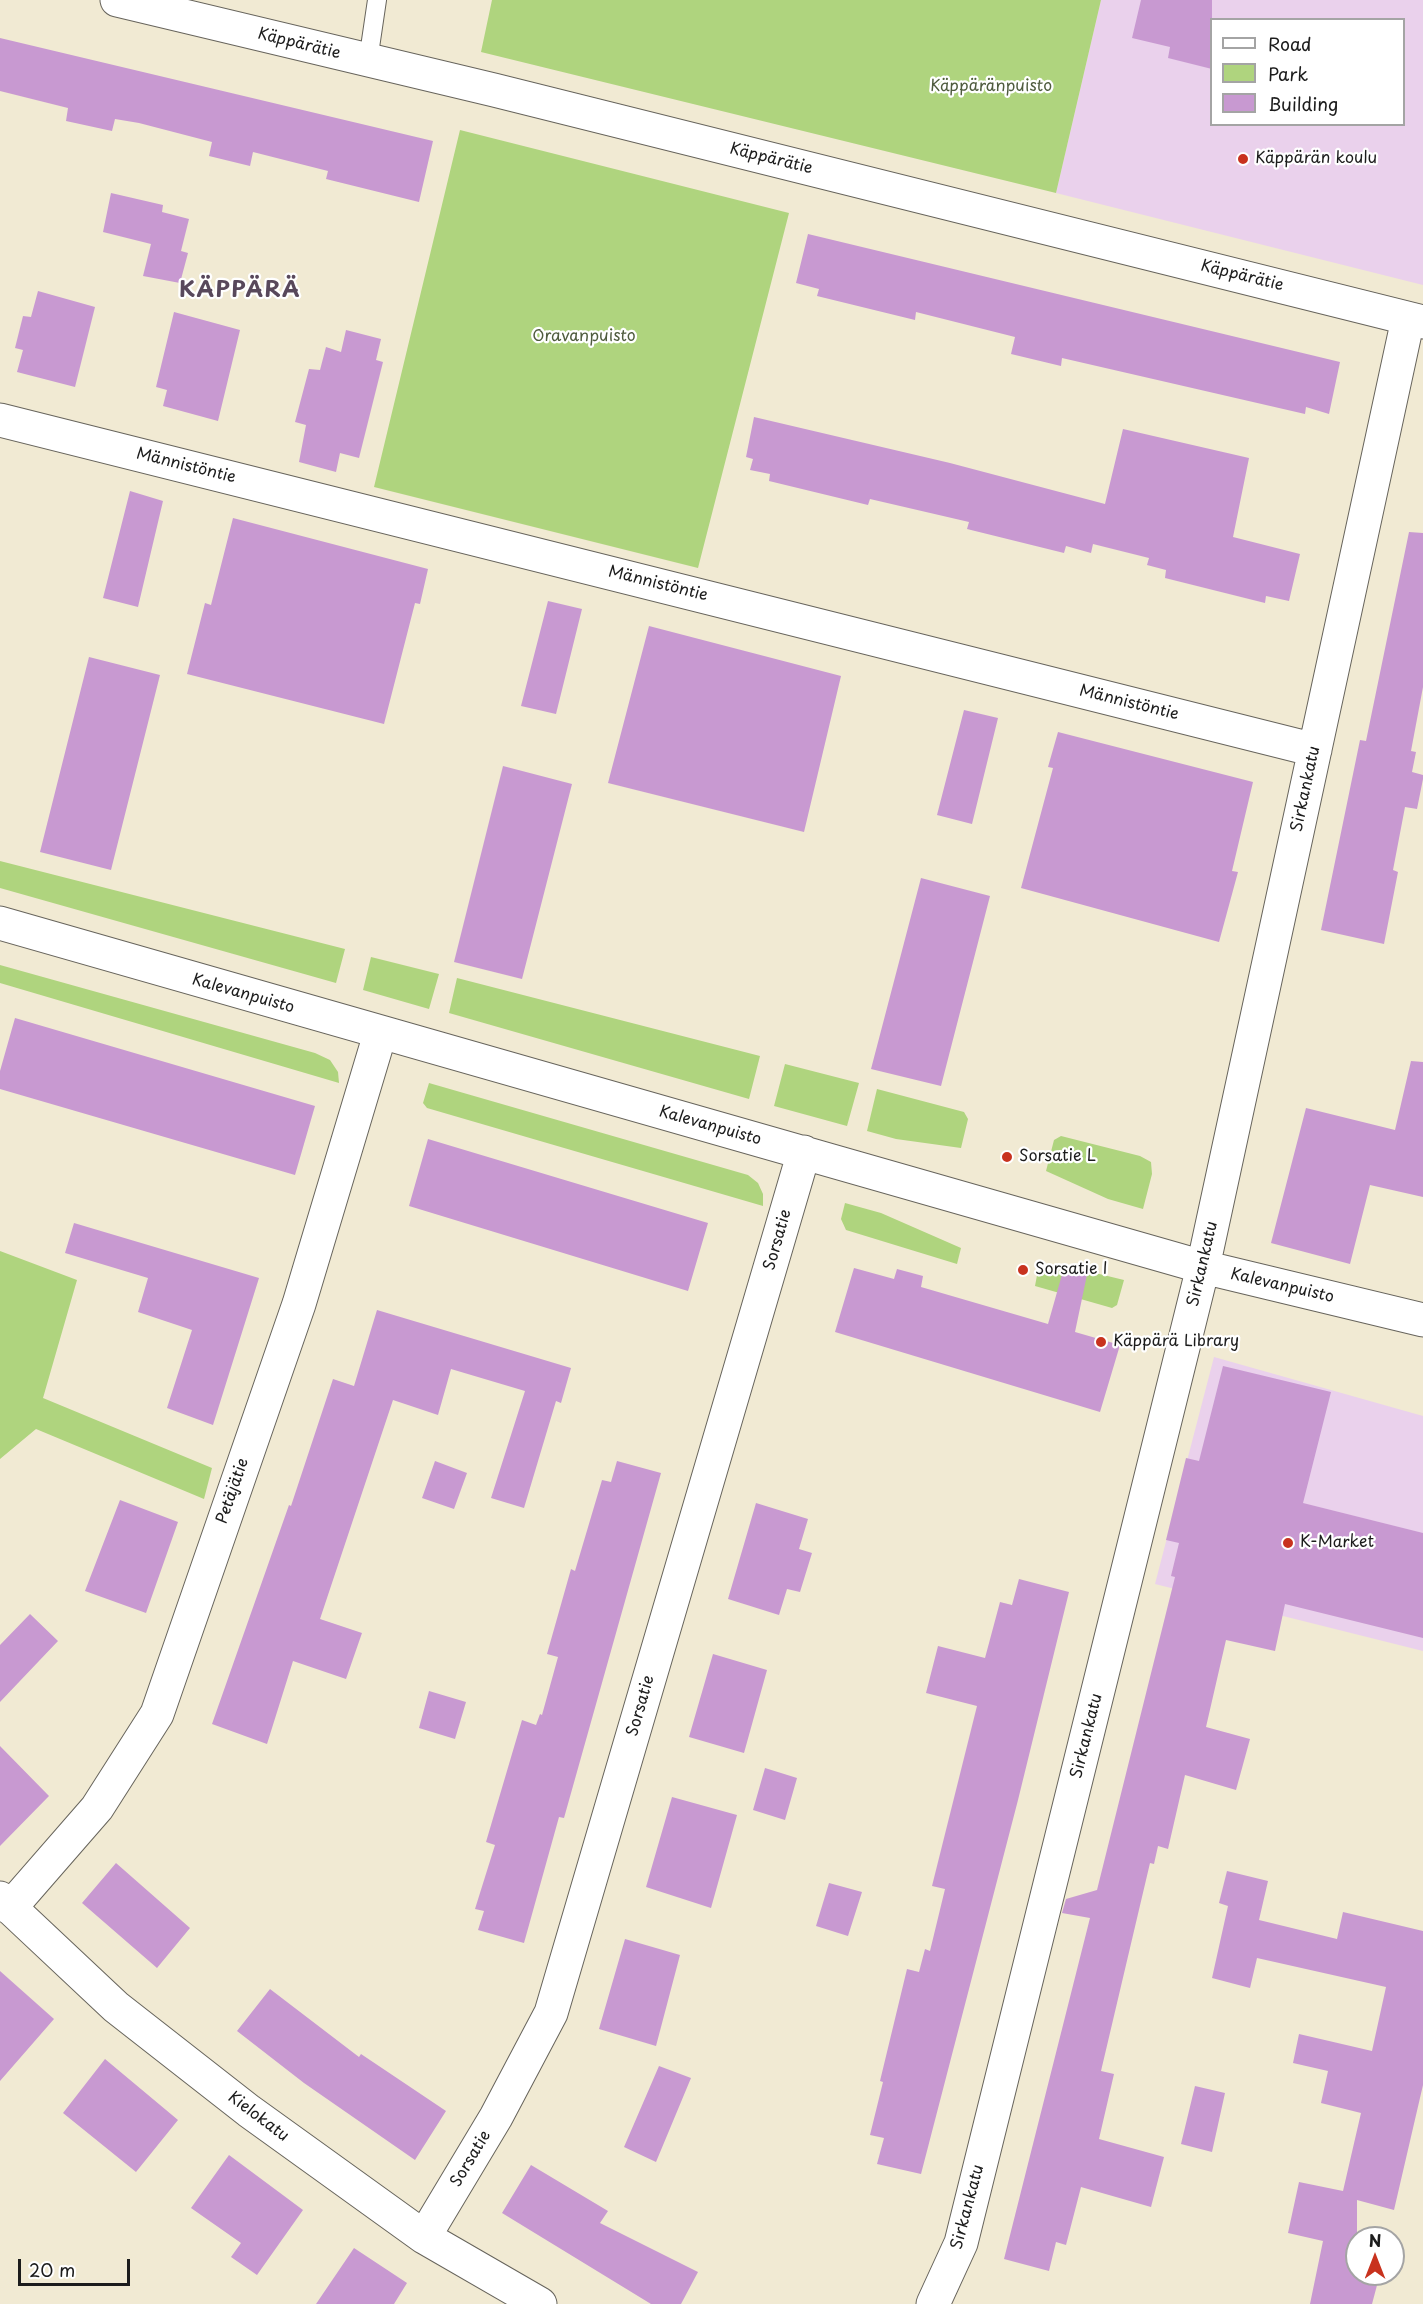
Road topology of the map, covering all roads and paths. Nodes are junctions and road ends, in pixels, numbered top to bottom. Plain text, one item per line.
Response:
1 (117, 0) edge
2 (377, 0) edge
3 (368, 61) junction
4 (1415, 320) edge
5 (0, 420) edge
6 (1315, 750) junction
7 (0, 923) edge
8 (380, 1034) junction
9 (804, 1152) junction
10 (1203, 1267) junction
11 (1423, 1320) edge
12 (5, 1903) edge
13 (424, 2237) junction
14 (540, 2304) edge
15 (933, 2304) edge

1 - 3 street, Käppärätie
2 - 3 lane
3 - 4 street, Käppärätie
4 - 6 street, Sirkankatu
5 - 6 street, Männistöntie
6 - 10 street, Sirkankatu
7 - 8 street, Kalevanpuisto
8 - 9 street, Kalevanpuisto
8 - 12 street, Petäjätie
9 - 10 street, Kalevanpuisto
9 - 13 street, Sorsatie
10 - 11 street, Kalevanpuisto
10 - 15 street, Sirkankatu
12 - 13 street, Kielokatu
13 - 14 street, Kielokatu

